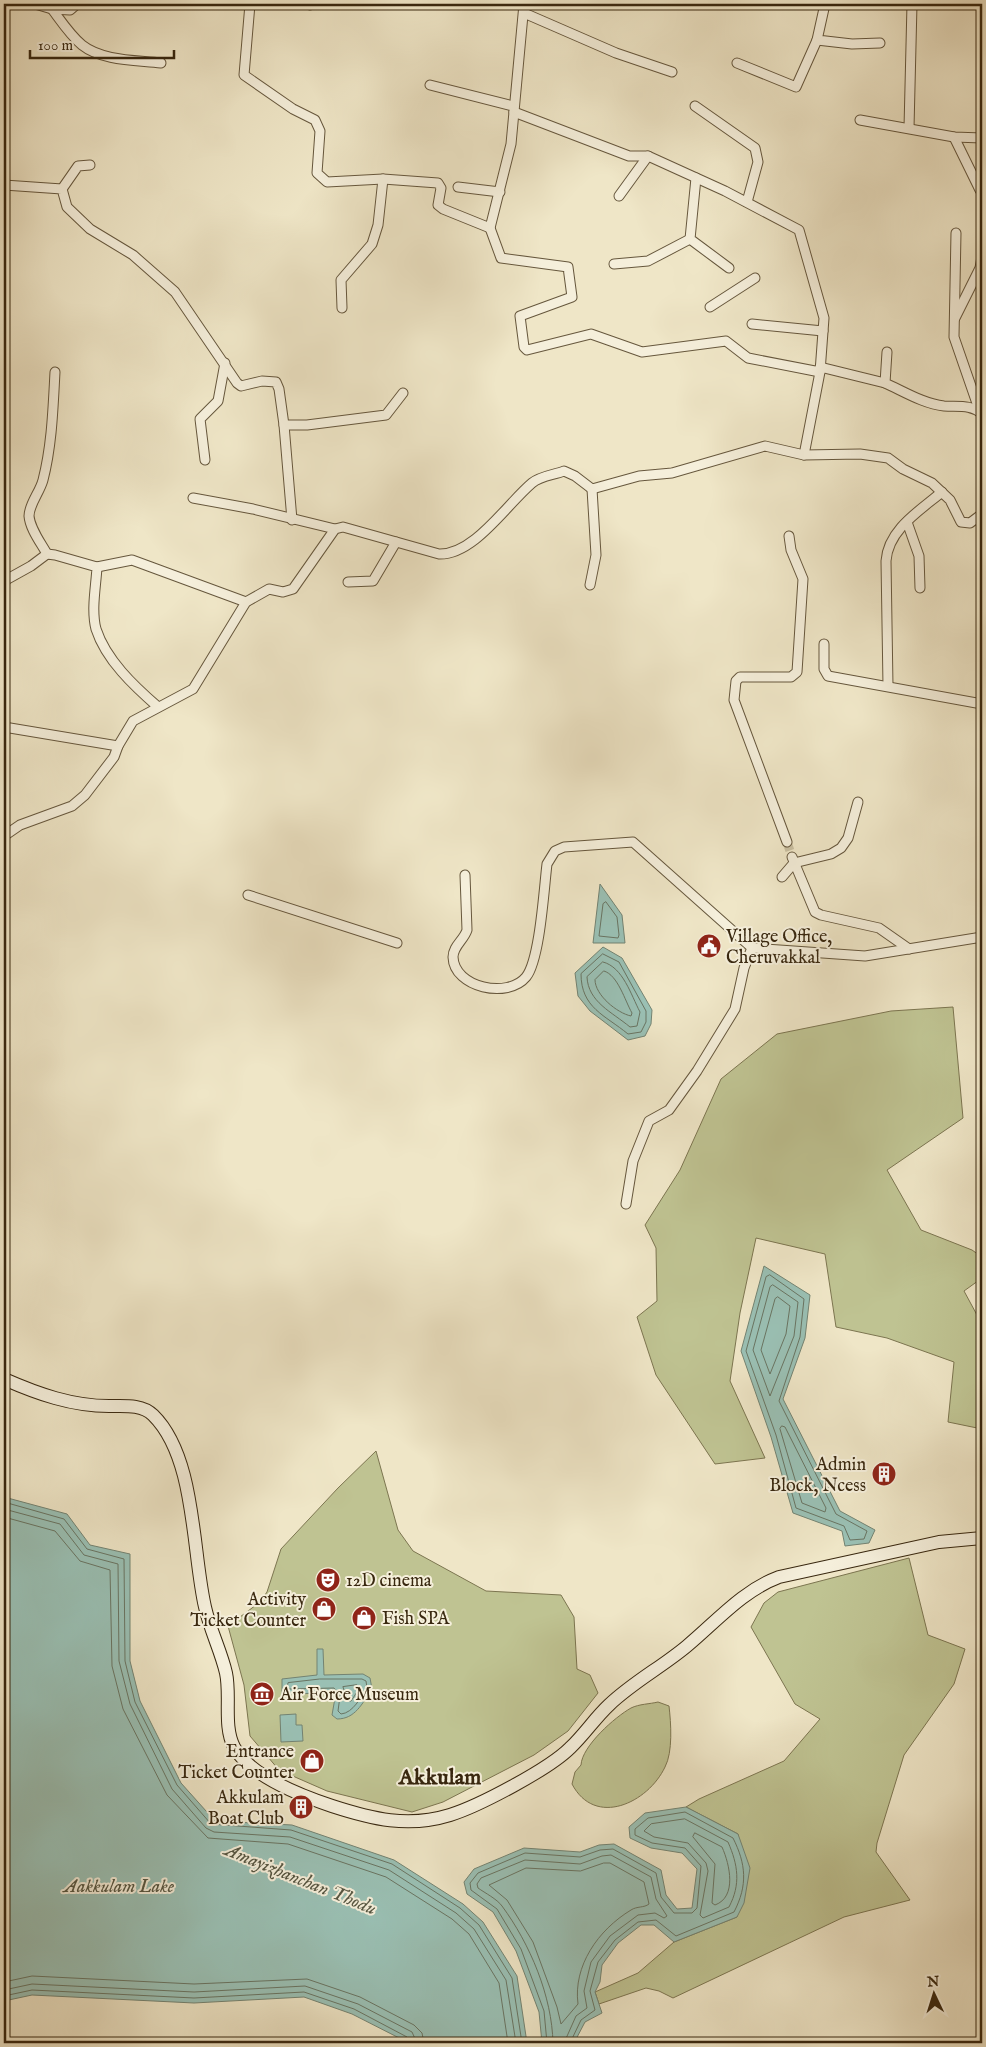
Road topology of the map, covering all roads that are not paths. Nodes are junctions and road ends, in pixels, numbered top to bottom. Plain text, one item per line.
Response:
1 (35, 4) edge
2 (78, 4) edge
3 (250, 4) edge
4 (825, 4) edge
5 (912, 4) edge
6 (524, 8) edge
7 (52, 9) junction
8 (817, 40) junction
9 (880, 43) dead end
10 (161, 63) dead end
11 (737, 63) dead end
12 (672, 72) dead end
13 (430, 85) dead end
14 (695, 106) dead end
15 (513, 109) junction
16 (860, 120) dead end
17 (909, 128) junction
18 (954, 137) junction
19 (982, 138) edge
20 (648, 156) junction
21 (90, 165) dead end
22 (696, 178) junction
23 (383, 179) junction
24 (4, 185) edge
25 (458, 187) dead end
26 (62, 189) junction
27 (980, 190) dead end
28 (500, 192) junction
29 (619, 196) dead end
30 (747, 202) junction
31 (490, 228) junction
32 (956, 233) dead end
33 (690, 239) junction
34 (982, 257) edge
35 (614, 264) dead end
36 (729, 268) dead end
37 (756, 278) dead end
38 (710, 307) dead end
39 (342, 308) dead end
40 (954, 322) junction
41 (752, 324) dead end
42 (823, 331) junction
43 (886, 352) dead end
44 (225, 364) junction
45 (820, 370) junction
46 (55, 372) dead end
47 (885, 383) junction
48 (403, 392) dead end
49 (981, 413) edge
50 (284, 425) junction
51 (804, 455) junction
52 (205, 460) dead end
53 (592, 489) junction
54 (942, 492) junction
55 (193, 498) dead end
56 (982, 514) edge
57 (292, 520) junction
58 (907, 522) junction
59 (335, 529) junction
60 (789, 536) dead end
61 (396, 542) junction
62 (47, 554) junction
63 (97, 567) junction
64 (4, 581) edge
65 (348, 582) dead end
66 (590, 585) dead end
67 (920, 588) dead end
68 (246, 602) junction
69 (824, 644) dead end
70 (888, 686) junction
71 (982, 704) edge
72 (158, 707) junction
73 (4, 726) edge
74 (118, 746) junction
75 (858, 802) dead end
76 (4, 836) edge
77 (787, 842) tunnel mouth
78 (793, 860) junction
79 (465, 875) dead end
80 (782, 877) dead end
81 (248, 895) dead end
82 (982, 937) edge
83 (397, 943) dead end
84 (752, 948) junction
85 (908, 949) junction
86 (626, 1204) dead end
87 (4, 1379) edge
88 (982, 1538) edge

1 - 7 street
2 - 7 street
3 - 23 street
4 - 8 street
5 - 17 street
6 - 12 street
6 - 15 street
7 - 10 street
8 - 9 street
8 - 11 street
13 - 15 street
14 - 30 street
15 - 20 street
15 - 28 street
16 - 17 street
17 - 18 street
18 - 19 street
18 - 27 street
20 - 22 street
20 - 29 street
21 - 26 street
22 - 30 street
22 - 33 street
23 - 31 street
23 - 39 street
24 - 26 street
25 - 28 street
26 - 44 street
28 - 31 street
30 - 42 street
31 - 45 street
32 - 40 street
33 - 35 street
33 - 36 street
34 - 40 street
37 - 38 street
40 - 49 street
41 - 42 street
42 - 45 street
43 - 47 street
44 - 50 street
44 - 52 street
45 - 47 street
45 - 51 street
46 - 62 street
47 - 49 street
48 - 50 street
50 - 57 street
51 - 53 street
51 - 54 street
53 - 61 street
53 - 66 street
54 - 56 street
54 - 58 street
55 - 57 street
57 - 59 street
58 - 67 street
58 - 70 street
59 - 61 street
59 - 68 street
60 - 77 street
61 - 65 street
62 - 63 street
62 - 64 street
63 - 68 street
63 - 72 street
68 - 72 street
69 - 70 street
70 - 71 street
72 - 74 street
73 - 74 street
74 - 76 street
75 - 78 street
78 - 80 street
78 - 85 street
79 - 84 street
81 - 83 street
82 - 85 street
84 - 85 street
84 - 86 street
87 - 88 main road

